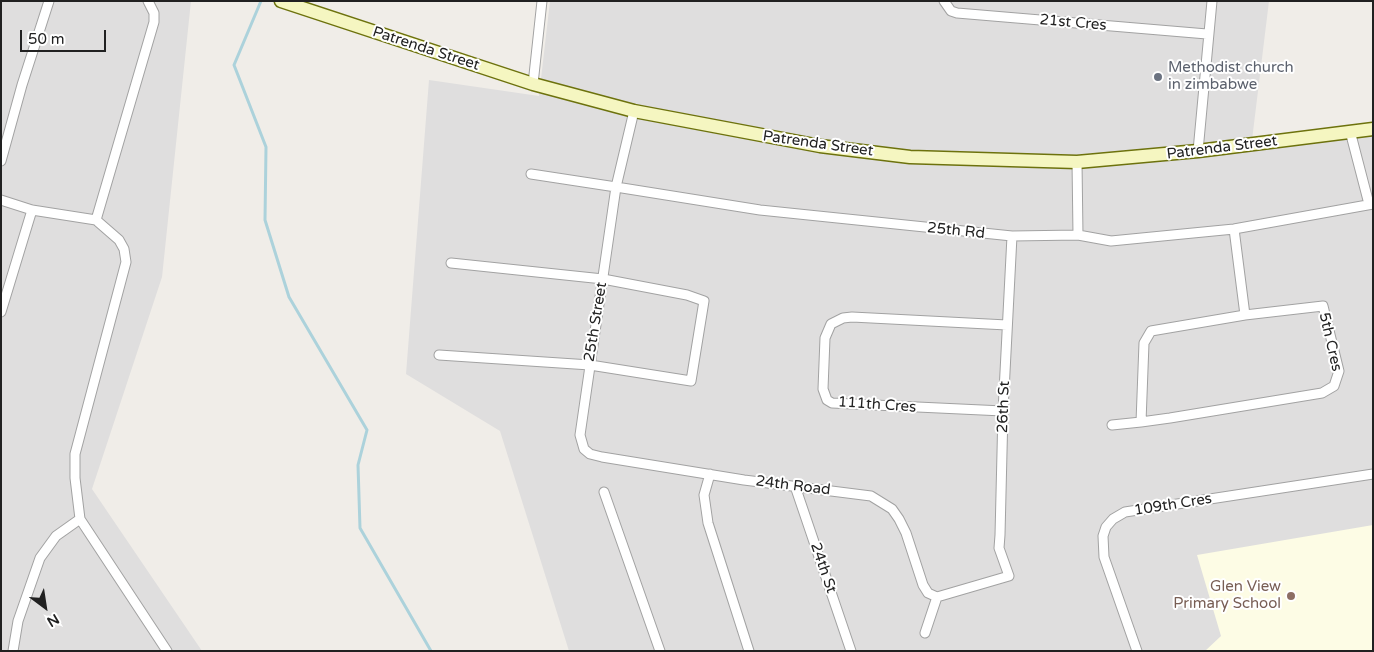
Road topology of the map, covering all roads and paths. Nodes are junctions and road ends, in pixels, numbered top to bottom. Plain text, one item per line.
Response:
1 (49, 1) edge
2 (148, 1) edge
3 (281, 1) edge
4 (542, 1) edge
5 (944, 1) edge
6 (1212, 1) edge
7 (1207, 34) junction
8 (533, 84) junction
9 (634, 111) junction
10 (1373, 129) edge
11 (1350, 132) junction
12 (1198, 151) junction
13 (1, 161) edge
14 (1078, 162) junction
15 (531, 174) dead end
16 (616, 187) junction
17 (1, 200) edge
18 (1371, 204) edge
19 (32, 210) junction
20 (96, 220) junction
21 (1234, 229) junction
22 (1078, 235) junction
23 (1012, 236) junction
24 (451, 263) dead end
25 (603, 279) junction
26 (1, 312) edge
27 (1245, 315) junction
28 (1007, 325) junction
29 (439, 355) dead end
30 (590, 366) junction
31 (1003, 411) junction
32 (1142, 422) junction
33 (1112, 425) dead end
34 (590, 454) joint
35 (710, 474) junction
36 (1373, 474) edge
37 (794, 486) junction
38 (604, 492) dead end
39 (80, 520) junction
40 (937, 597) junction
41 (925, 633) dead end
42 (13, 651) edge
43 (167, 651) edge
44 (660, 651) edge
45 (749, 651) edge
46 (851, 651) edge
47 (1137, 651) edge

1 - 13 street
2 - 20 street
3 - 8 street, Patrenda Street
4 - 8 street
5 - 7 street, 21st Cres
6 - 7 street
7 - 12 street
8 - 9 street, Patrenda Street
9 - 14 street, Patrenda Street
9 - 16 street
10 - 11 street, Patrenda Street
11 - 12 street, Patrenda Street
11 - 18 street
12 - 14 street, Patrenda Street
14 - 22 street
15 - 16 street, 25th Rd
16 - 23 street, 25th Rd
16 - 25 street, 25th Street
17 - 19 street
18 - 21 street, 25th Rd
19 - 20 street
19 - 26 street
20 - 39 street
21 - 22 street, 25th Rd
21 - 27 street
22 - 23 street, 25th Rd
23 - 28 street, 26th St
24 - 25 street
25 - 30 street, 25th Street
25 - 30 street
27 - 32 street, 5th Cres
27 - 32 street, 5th Cres
28 - 31 street, 26th St
28 - 31 street, 111th Cres
29 - 30 street
30 - 34 street, 25th Street
31 - 40 street, 26th St
32 - 33 street
34 - 35 street, 24th Road
35 - 37 street, 24th Road
35 - 45 street
36 - 47 street, 109th Cres
37 - 40 street, 24th Road
37 - 46 street, 24th St
38 - 44 street
39 - 42 street
39 - 43 street
40 - 41 street

